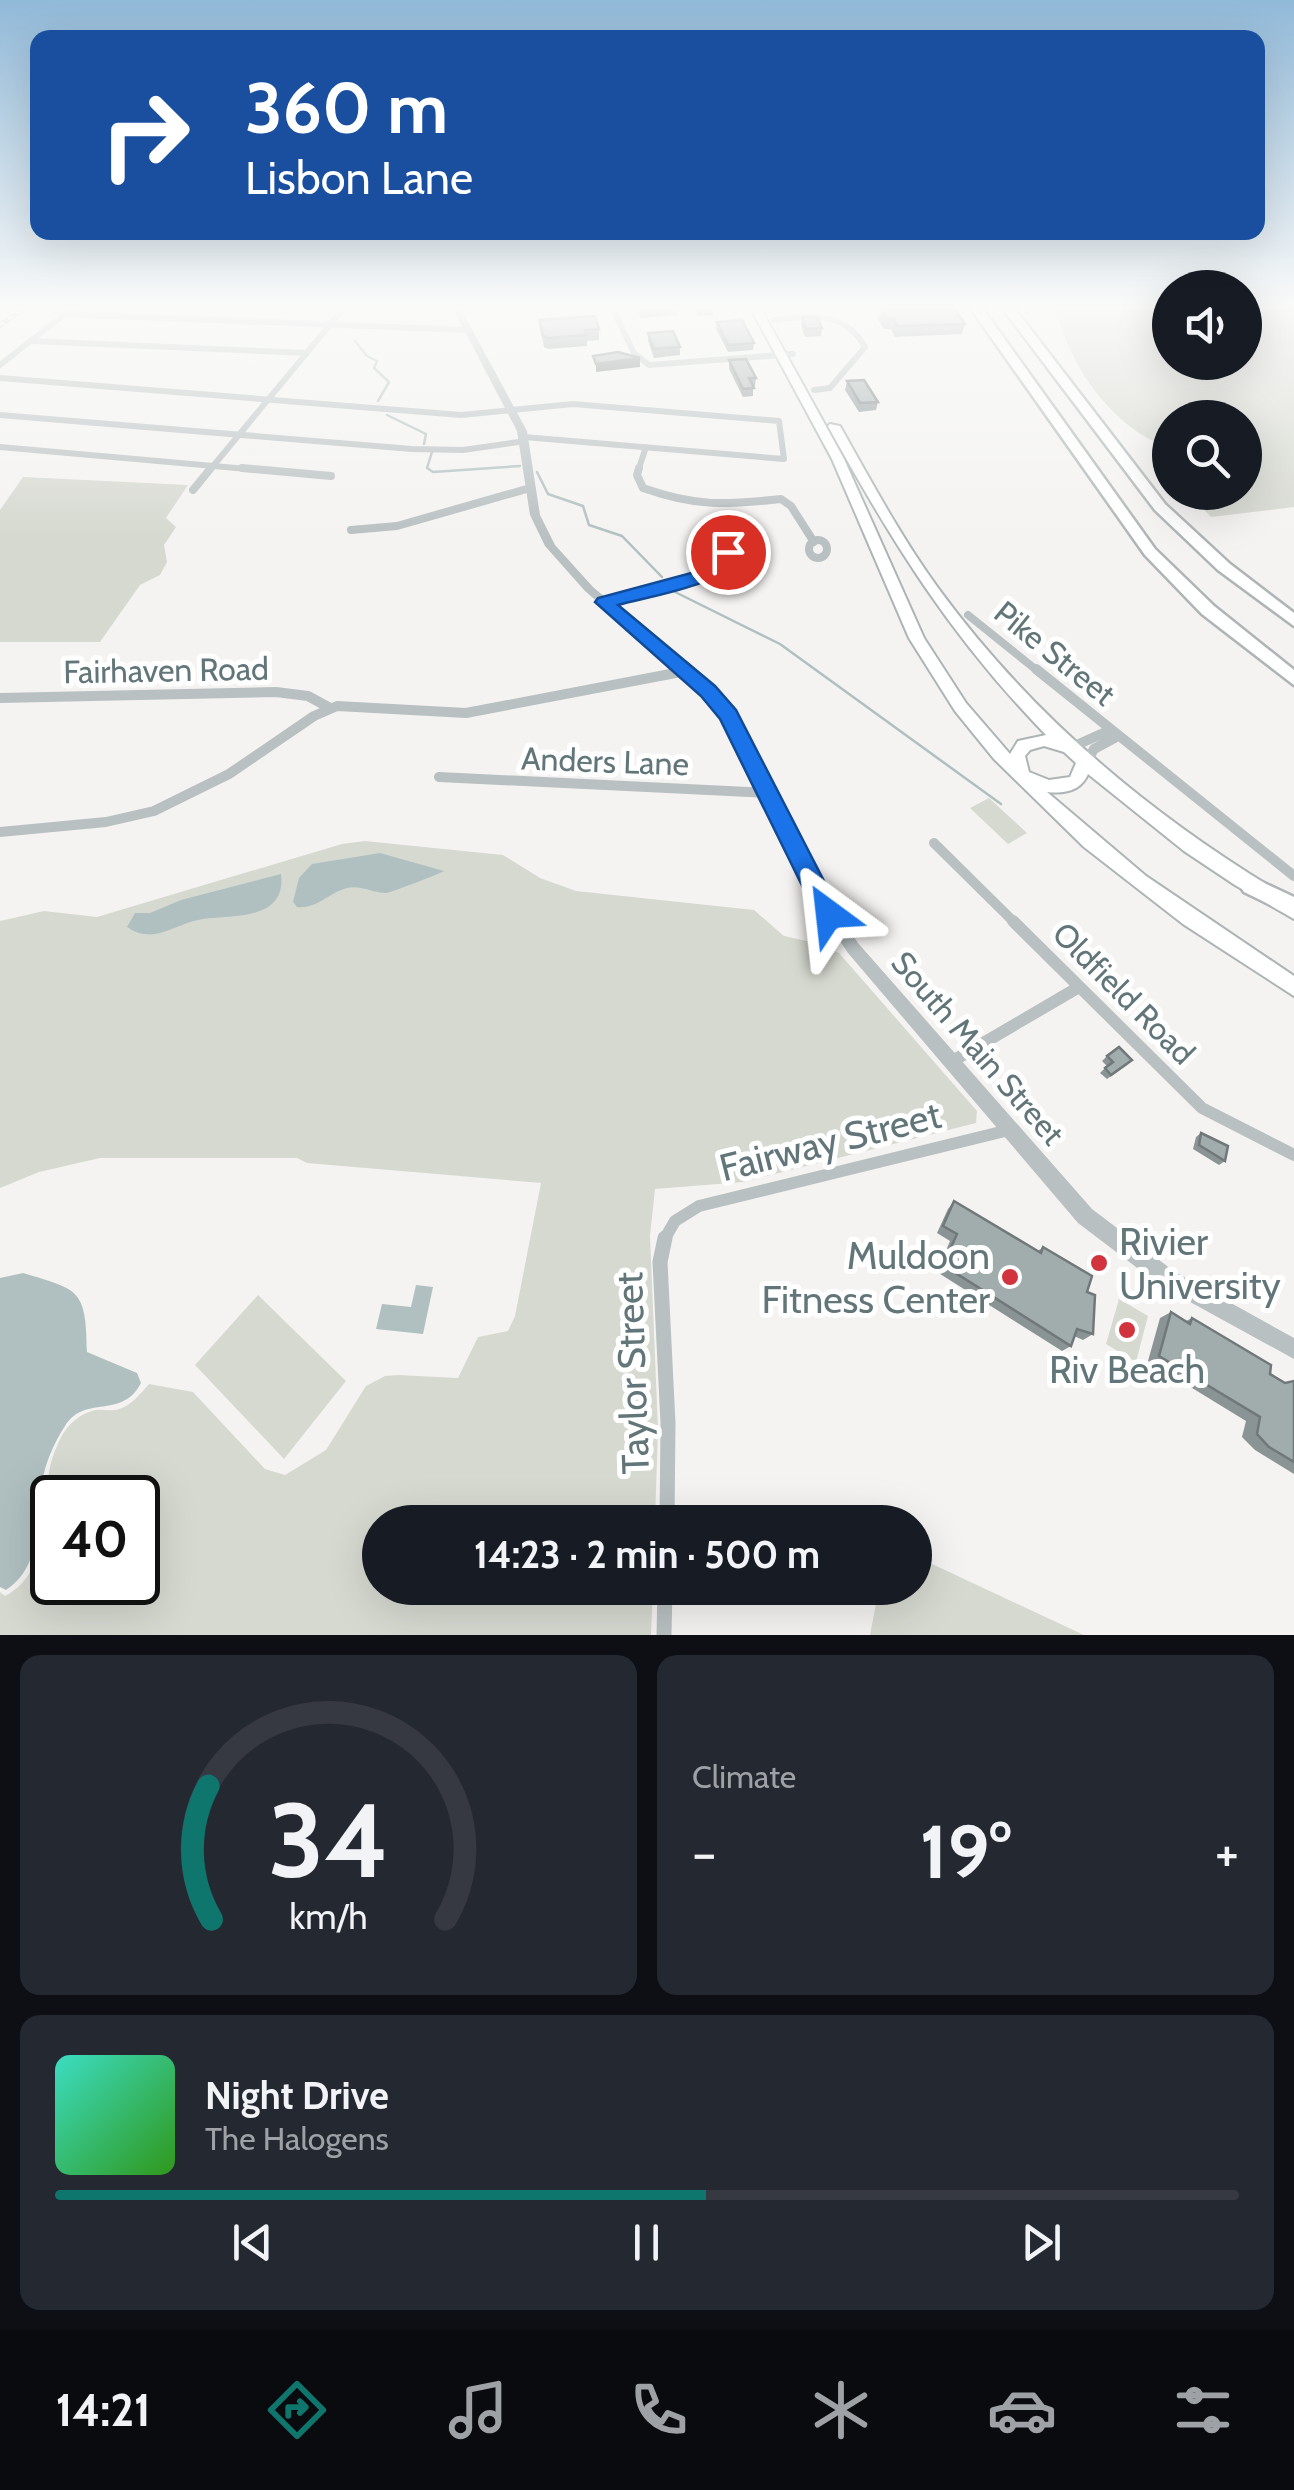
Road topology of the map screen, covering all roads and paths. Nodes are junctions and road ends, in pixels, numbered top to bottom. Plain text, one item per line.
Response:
1 (98, 385) edge
2 (280, 385) edge
3 (497, 385) edge
4 (803, 385) edge
5 (811, 385) edge
6 (832, 385) edge
7 (1028, 385) edge
8 (1029, 385) edge
9 (1067, 385) edge
10 (814, 390) junction
11 (1036, 395) junction
12 (269, 398) junction
13 (512, 412) junction
14 (0, 415) edge
15 (239, 434) junction
16 (524, 439) junction
17 (0, 447) edge
18 (646, 447) junction
19 (212, 466) junction
20 (331, 476) dead end
21 (530, 488) junction
22 (194, 490) dead end
23 (351, 530) dead end
24 (723, 540) dead end
25 (814, 542) dead end
26 (604, 602) junction
27 (968, 615) dead end
28 (1294, 620) edge
29 (686, 672) junction
30 (1294, 679) edge
31 (0, 698) edge
32 (330, 708) junction
33 (1114, 733) junction
34 (1070, 748) junction
35 (1085, 764) junction
36 (1021, 776) junction
37 (439, 777) dead end
38 (768, 794) junction
39 (0, 832) edge
40 (934, 843) dead end
41 (1294, 876) edge
42 (1251, 886) joint
43 (1294, 909) edge
44 (1078, 987) junction
45 (1294, 987) edge
46 (952, 1062) junction
47 (1009, 1130) junction
48 (1294, 1155) edge
49 (670, 1223) joint
50 (1294, 1349) edge
51 (667, 1505) edge
52 (665, 1605) edge
53 (664, 1635) edge

1 - 12 street
2 - 12 street
3 - 13 street, South Main Street
4 - 36 main road
5 - 10 main road
6 - 10 street
7 - 11 highway
8 - 11 highway
9 - 28 highway
10 - 34 main road
11 - 30 highway
12 - 13 street
12 - 15 street
13 - 16 street, South Main Street
13 - 18 street
14 - 15 street
15 - 16 street
15 - 19 street
16 - 18 street
16 - 21 street, South Main Street
17 - 19 street
18 - 25 street
19 - 20 street
19 - 22 street
21 - 23 street
21 - 26 street, South Main Street
24 - 26 street
26 - 29 street, South Main Street
27 - 33 street, Pike Street
29 - 32 street
29 - 38 street, South Main Street
31 - 32 street, Fairhaven Road
32 - 39 street
33 - 34 street, Pike Street
33 - 35 street, Pike Street
33 - 41 street, Pike Street
34 - 35 main road
34 - 36 main road
35 - 36 main road
35 - 42 main road
36 - 45 main road
37 - 38 street, Anders Lane
38 - 46 street, South Main Street
40 - 44 street, Oldfield Road
42 - 43 highway
44 - 46 street
44 - 48 street, Oldfield Road
46 - 47 street, South Main Street
47 - 49 street, Fairway Street
47 - 50 street, South Main Street
49 - 51 street, Taylor Street
52 - 53 street

